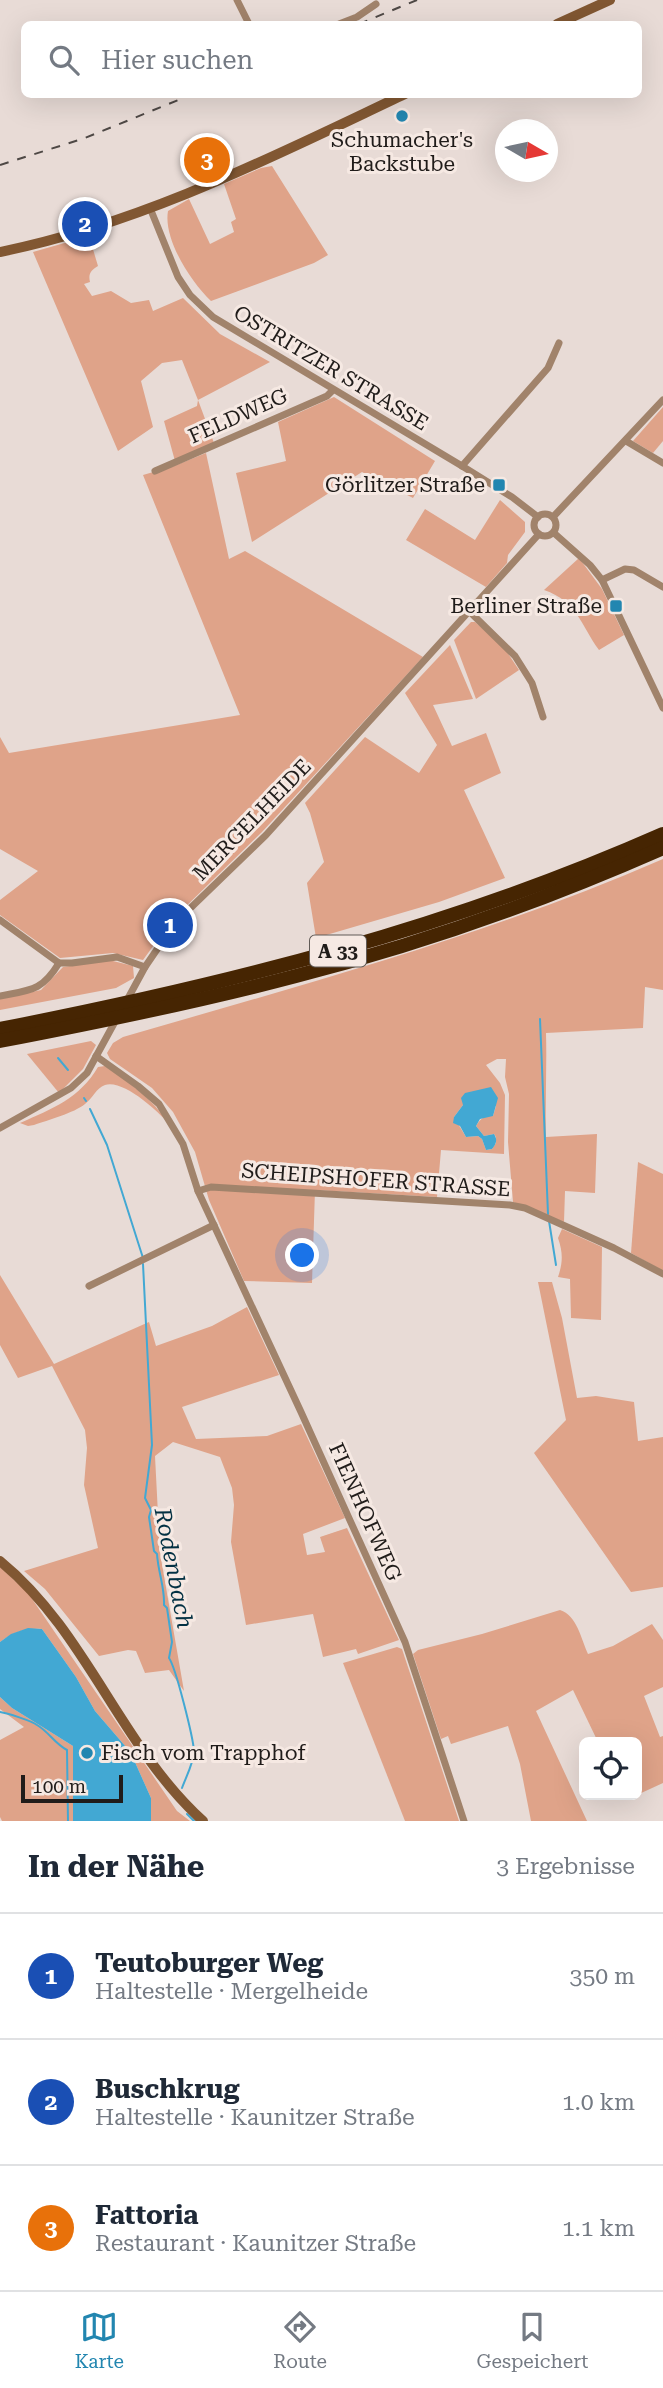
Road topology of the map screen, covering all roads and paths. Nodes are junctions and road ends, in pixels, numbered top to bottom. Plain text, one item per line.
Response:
1 (237, 0) edge
2 (386, 0) edge
3 (610, 0) edge
4 (375, 2) edge
5 (247, 21) edge
6 (347, 21) edge
7 (564, 21) edge
8 (396, 98) edge
9 (150, 208) junction
10 (0, 252) edge
11 (559, 343) dead end
12 (333, 390) junction
13 (663, 400) edge
14 (626, 441) junction
15 (663, 463) edge
16 (462, 466) junction
17 (155, 471) dead end
18 (538, 517) junction
19 (553, 517) junction
20 (554, 533) junction
21 (539, 534) junction
22 (602, 580) junction
23 (663, 587) edge
24 (469, 611) junction
25 (663, 708) edge
26 (543, 717) dead end
27 (663, 834) edge
28 (663, 848) edge
29 (0, 920) edge
30 (59, 962) junction
31 (145, 967) junction
32 (0, 996) edge
33 (0, 1029) edge
34 (0, 1041) edge
35 (96, 1056) junction
36 (0, 1128) edge
37 (198, 1191) junction
38 (214, 1225) junction
39 (663, 1274) edge
40 (89, 1286) dead end
41 (0, 1561) edge
42 (203, 1821) edge
43 (464, 1821) edge

1 - 5 street
2 - 4 street
3 - 7 street
4 - 6 street
8 - 9 street
9 - 10 street
9 - 12 street, OSTRITZER STRASSE
11 - 16 street
12 - 16 street, OSTRITZER STRASSE
12 - 17 street, FELDWEG
13 - 14 street
14 - 15 street
14 - 19 street
16 - 18 street, OSTRITZER STRASSE
18 - 19 street
18 - 21 street
19 - 20 street
20 - 21 street
20 - 22 street
21 - 24 street, MERGELHEIDE
22 - 23 street
22 - 25 street
24 - 26 street
24 - 31 street, MERGELHEIDE
27 - 33 highway, A 33
28 - 34 highway, A 33
29 - 30 street
30 - 31 street
30 - 32 street
31 - 35 street, MERGELHEIDE
35 - 36 street, MERGELHEIDE
35 - 37 street, FIENHOFWEG
37 - 38 street, FIENHOFWEG
37 - 39 street, SCHEIPSHOFER STRASSE
38 - 40 street
38 - 43 street, FIENHOFWEG
41 - 42 street

